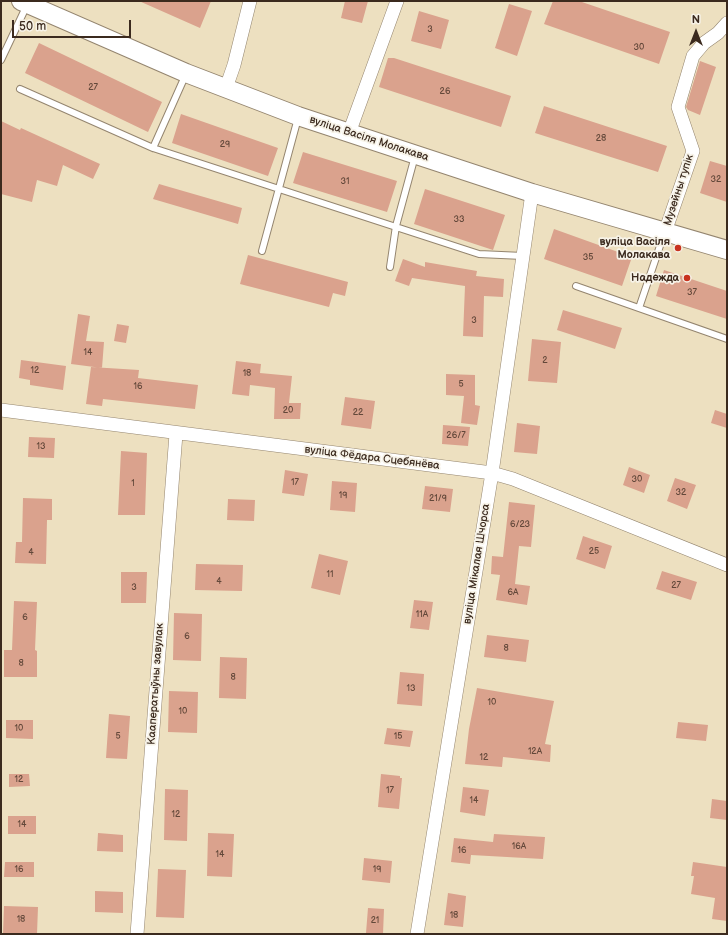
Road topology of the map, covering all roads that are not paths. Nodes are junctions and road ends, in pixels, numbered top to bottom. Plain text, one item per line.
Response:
1 (250, 1) edge
2 (398, 1) edge
3 (24, 3) edge
4 (727, 23) edge
5 (1, 60) edge
6 (186, 73) junction
7 (226, 88) junction
8 (20, 89) dead end
9 (298, 116) junction
10 (349, 133) junction
11 (153, 148) junction
12 (416, 154) junction
13 (278, 189) junction
14 (532, 193) junction
15 (396, 226) junction
16 (665, 232) junction
17 (727, 250) edge
18 (262, 251) dead end
19 (523, 256) junction
20 (390, 267) dead end
21 (576, 286) dead end
22 (639, 308) junction
23 (727, 339) edge
24 (1, 410) edge
25 (176, 434) junction
26 (492, 473) junction
27 (727, 565) edge
28 (137, 934) edge
29 (417, 934) edge

1 - 7 street
2 - 10 street
3 - 5 lane
3 - 6 street, вуліца Васіля Молакава
4 - 16 street, Музейны тупік
6 - 7 street, вуліца Васіля Молакава
6 - 11 lane
7 - 9 street, вуліца Васіля Молакава
8 - 11 lane
9 - 10 street, вуліца Васіля Молакава
9 - 13 lane
10 - 12 street, вуліца Васіля Молакава
11 - 13 lane
12 - 14 street, вуліца Васіля Молакава
12 - 15 lane
13 - 15 lane
13 - 18 lane
14 - 16 street, вуліца Васіля Молакава
14 - 19 street, вуліца Мікалая Шчорса
15 - 19 lane
15 - 20 lane
16 - 17 street, вуліца Васіля Молакава
16 - 22 lane
19 - 26 street, вуліца Мікалая Шчорса
21 - 22 lane
22 - 23 lane
24 - 25 street, вуліца Фёдара Сцебянёва
25 - 26 street, вуліца Фёдара Сцебянёва
25 - 28 street, Кааператыўны завулак
26 - 27 street, вуліца Фёдара Сцебянёва
26 - 29 street, вуліца Мікалая Шчорса

